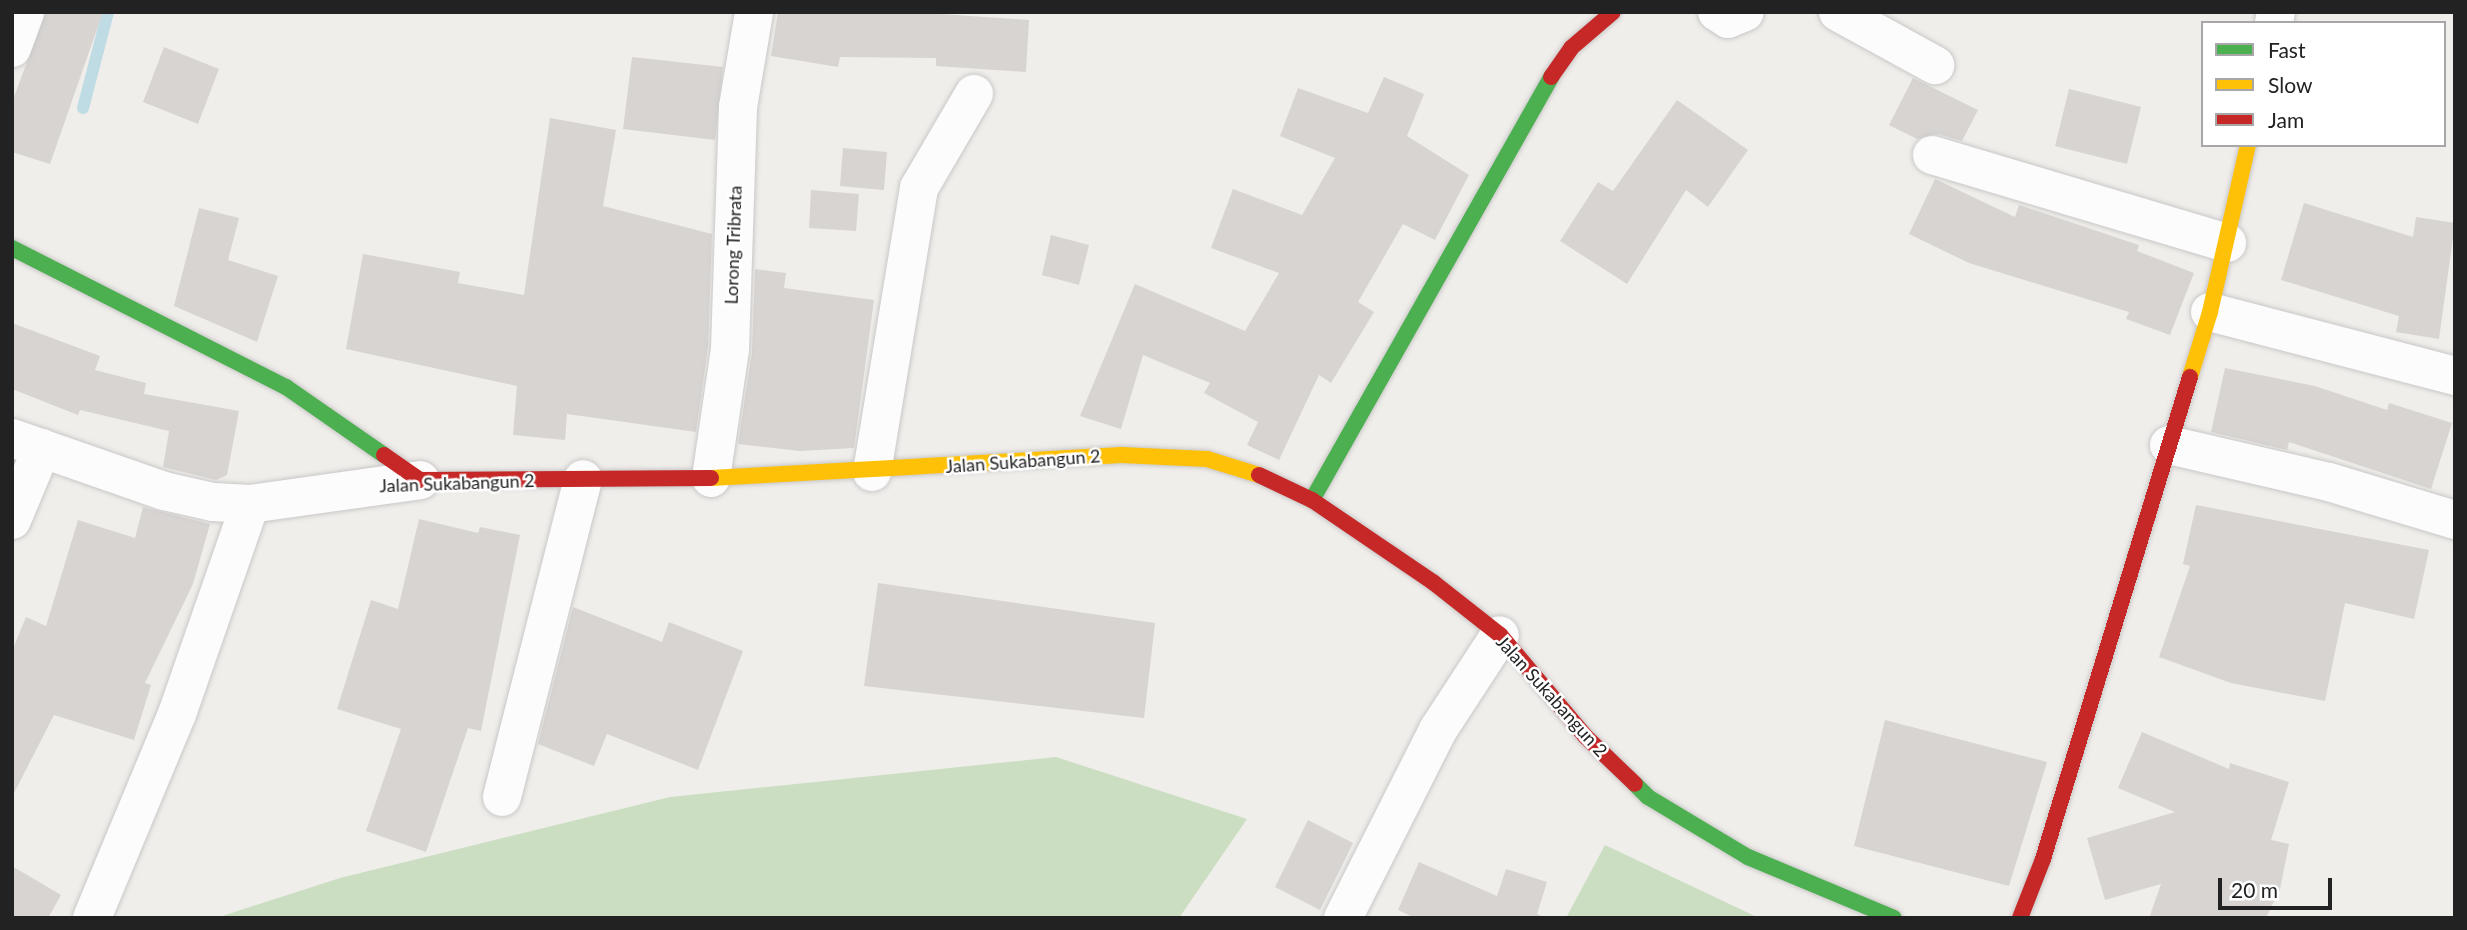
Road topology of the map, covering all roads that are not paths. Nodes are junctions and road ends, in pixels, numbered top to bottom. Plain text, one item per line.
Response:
1 (25, 12) edge
2 (754, 12) edge
3 (1613, 12) edge
4 (1717, 12) edge
5 (1745, 12) edge
6 (1838, 12) edge
7 (12, 48) edge
8 (1935, 65) dead end
9 (974, 94) dead end
10 (2248, 147) edge
11 (1931, 155) dead end
12 (2227, 243) junction
13 (12, 248) edge
14 (2210, 312) junction
15 (2455, 376) edge
16 (27, 443) edge
17 (2169, 445) junction
18 (872, 472) junction
19 (711, 478) junction
20 (583, 479) junction
21 (420, 480) junction
22 (1312, 500) junction
23 (250, 504) junction
24 (12, 520) edge
25 (2455, 520) edge
26 (1500, 635) junction
27 (502, 797) dead end
28 (92, 918) edge
29 (1343, 918) edge
30 (1894, 918) edge
31 (2020, 918) edge

1 - 7 street
2 - 19 street, Lorong Tribrata
3 - 22 street
4 - 5 street
6 - 8 street
9 - 18 street
10 - 12 street
11 - 12 street
12 - 14 street
13 - 21 street
14 - 15 street
14 - 17 street
16 - 23 street, Jalan Sukabangun 2
16 - 24 street
17 - 25 street
17 - 31 street
18 - 19 street, Jalan Sukabangun 2
18 - 22 street, Jalan Sukabangun 2
19 - 20 street, Jalan Sukabangun 2
20 - 21 street, Jalan Sukabangun 2
20 - 27 street
21 - 23 street, Jalan Sukabangun 2
22 - 26 street, Jalan Sukabangun 2
23 - 28 street
26 - 29 street
26 - 30 street, Jalan Sukabangun 2

